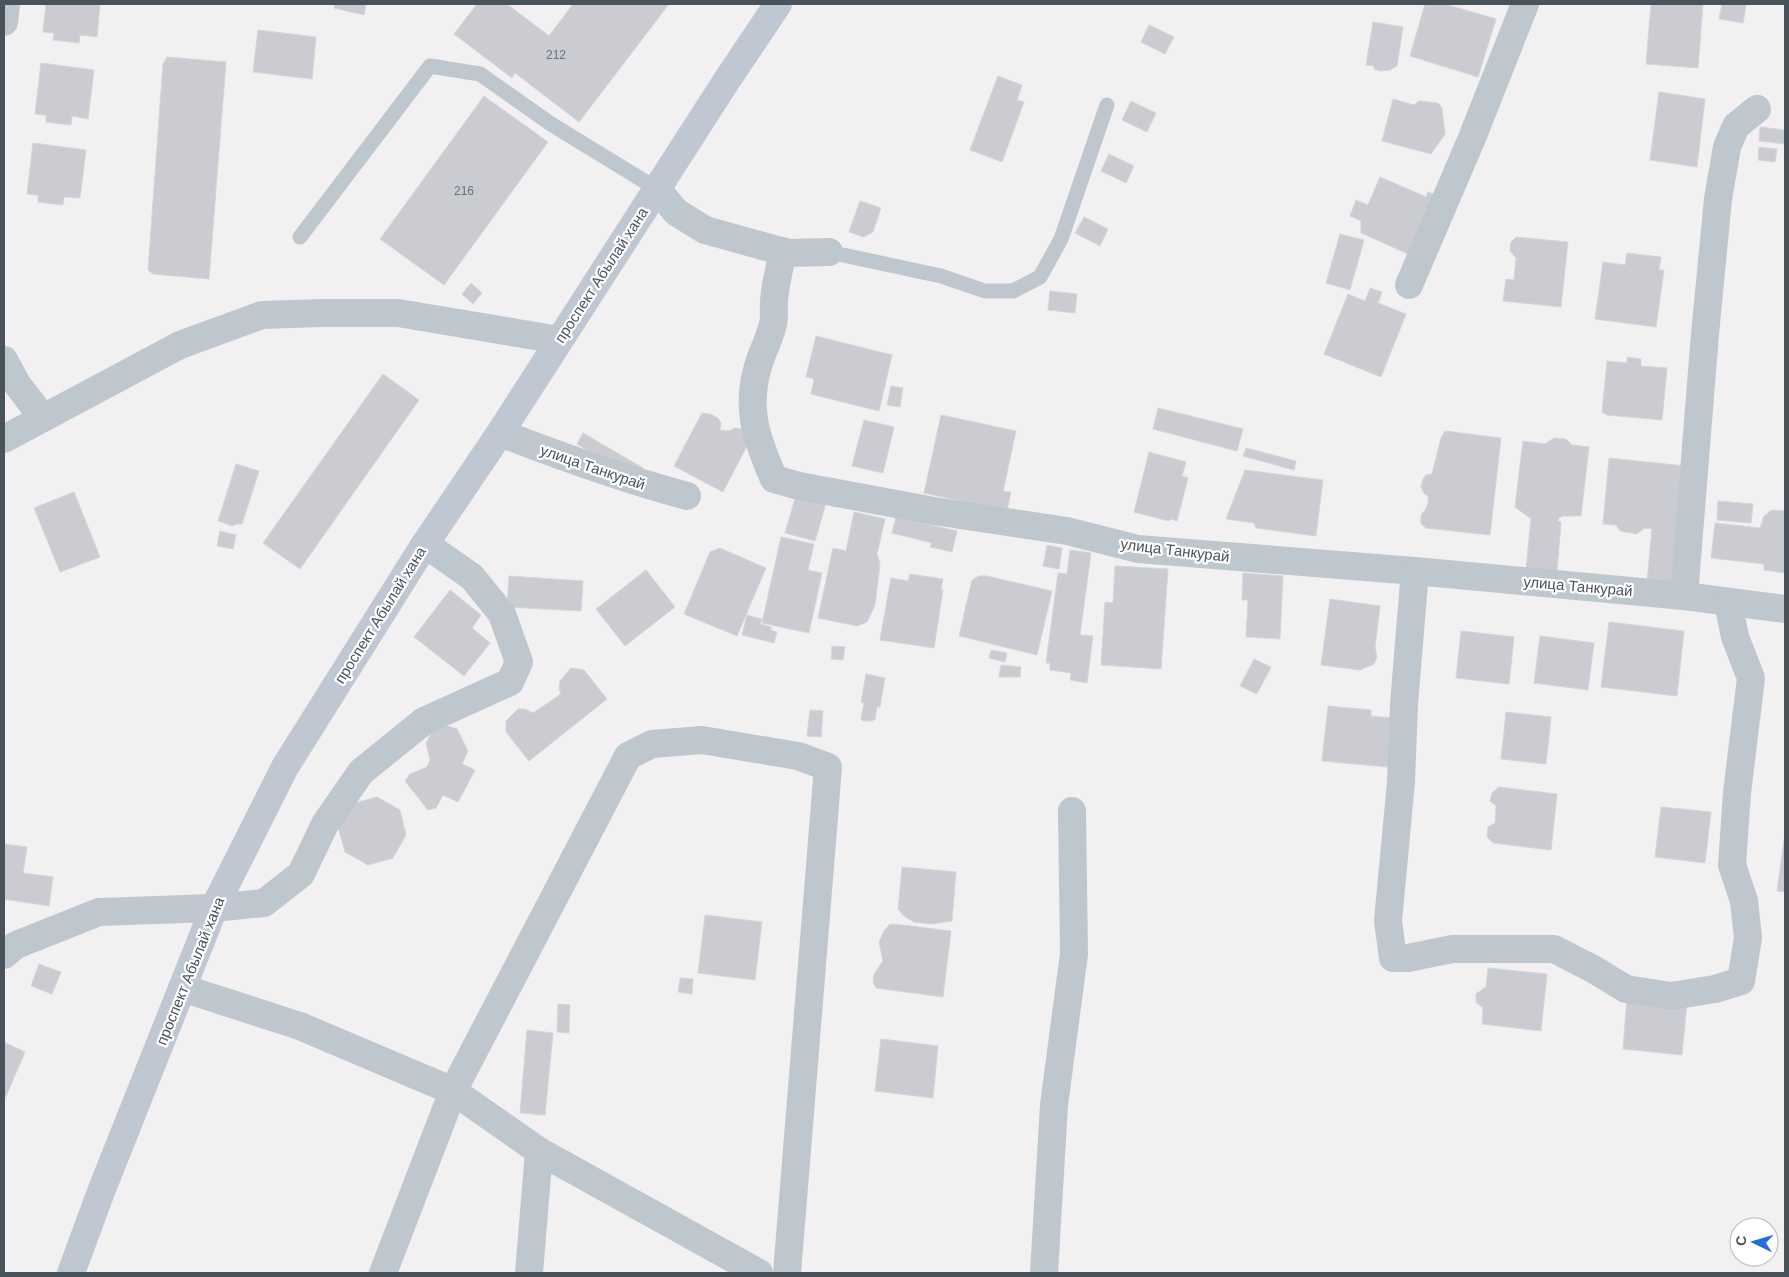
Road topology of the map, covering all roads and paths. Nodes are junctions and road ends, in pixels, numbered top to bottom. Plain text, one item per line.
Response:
1 (6, 4) edge
2 (778, 4) edge
3 (1525, 4) edge
4 (4, 22) edge
5 (1107, 105) dead end
6 (1757, 109) dead end
7 (657, 189) junction
8 (300, 237) dead end
9 (783, 251) junction
10 (829, 252) joint
11 (1409, 285) dead end
12 (559, 340) junction
13 (4, 360) edge
14 (43, 418) junction
15 (500, 434) junction
16 (4, 439) edge
17 (687, 496) dead end
18 (425, 544) junction
19 (1414, 571) junction
20 (1684, 596) junction
21 (1728, 602) junction
22 (1785, 609) edge
23 (1072, 811) dead end
24 (214, 908) junction
25 (4, 955) edge
26 (182, 988) junction
27 (452, 1091) junction
28 (539, 1151) junction
29 (71, 1273) edge
30 (383, 1273) edge
31 (529, 1273) edge
32 (759, 1273) edge
33 (787, 1273) edge
34 (1044, 1273) edge

1 - 4 street
2 - 7 main road, проспект Абылай хана
3 - 11 street
5 - 10 lane
6 - 20 street
7 - 8 lane
7 - 9 street
7 - 12 main road, проспект Абылай хана
9 - 10 street
9 - 19 street, улица Танкурай
12 - 14 street
12 - 15 main road, проспект Абылай хана
13 - 14 street
14 - 16 street
15 - 17 street, улица Танкурай
15 - 18 main road, проспект Абылай хана
18 - 24 main road, проспект Абылай хана
18 - 24 street
19 - 20 street, улица Танкурай
19 - 21 street
20 - 21 street, улица Танкурай
21 - 22 street, улица Танкурай
23 - 34 street
24 - 25 street
24 - 26 main road, проспект Абылай хана
26 - 27 street
26 - 29 main road, проспект Абылай хана
27 - 28 street
27 - 30 street
27 - 33 street
28 - 31 street
28 - 32 street

